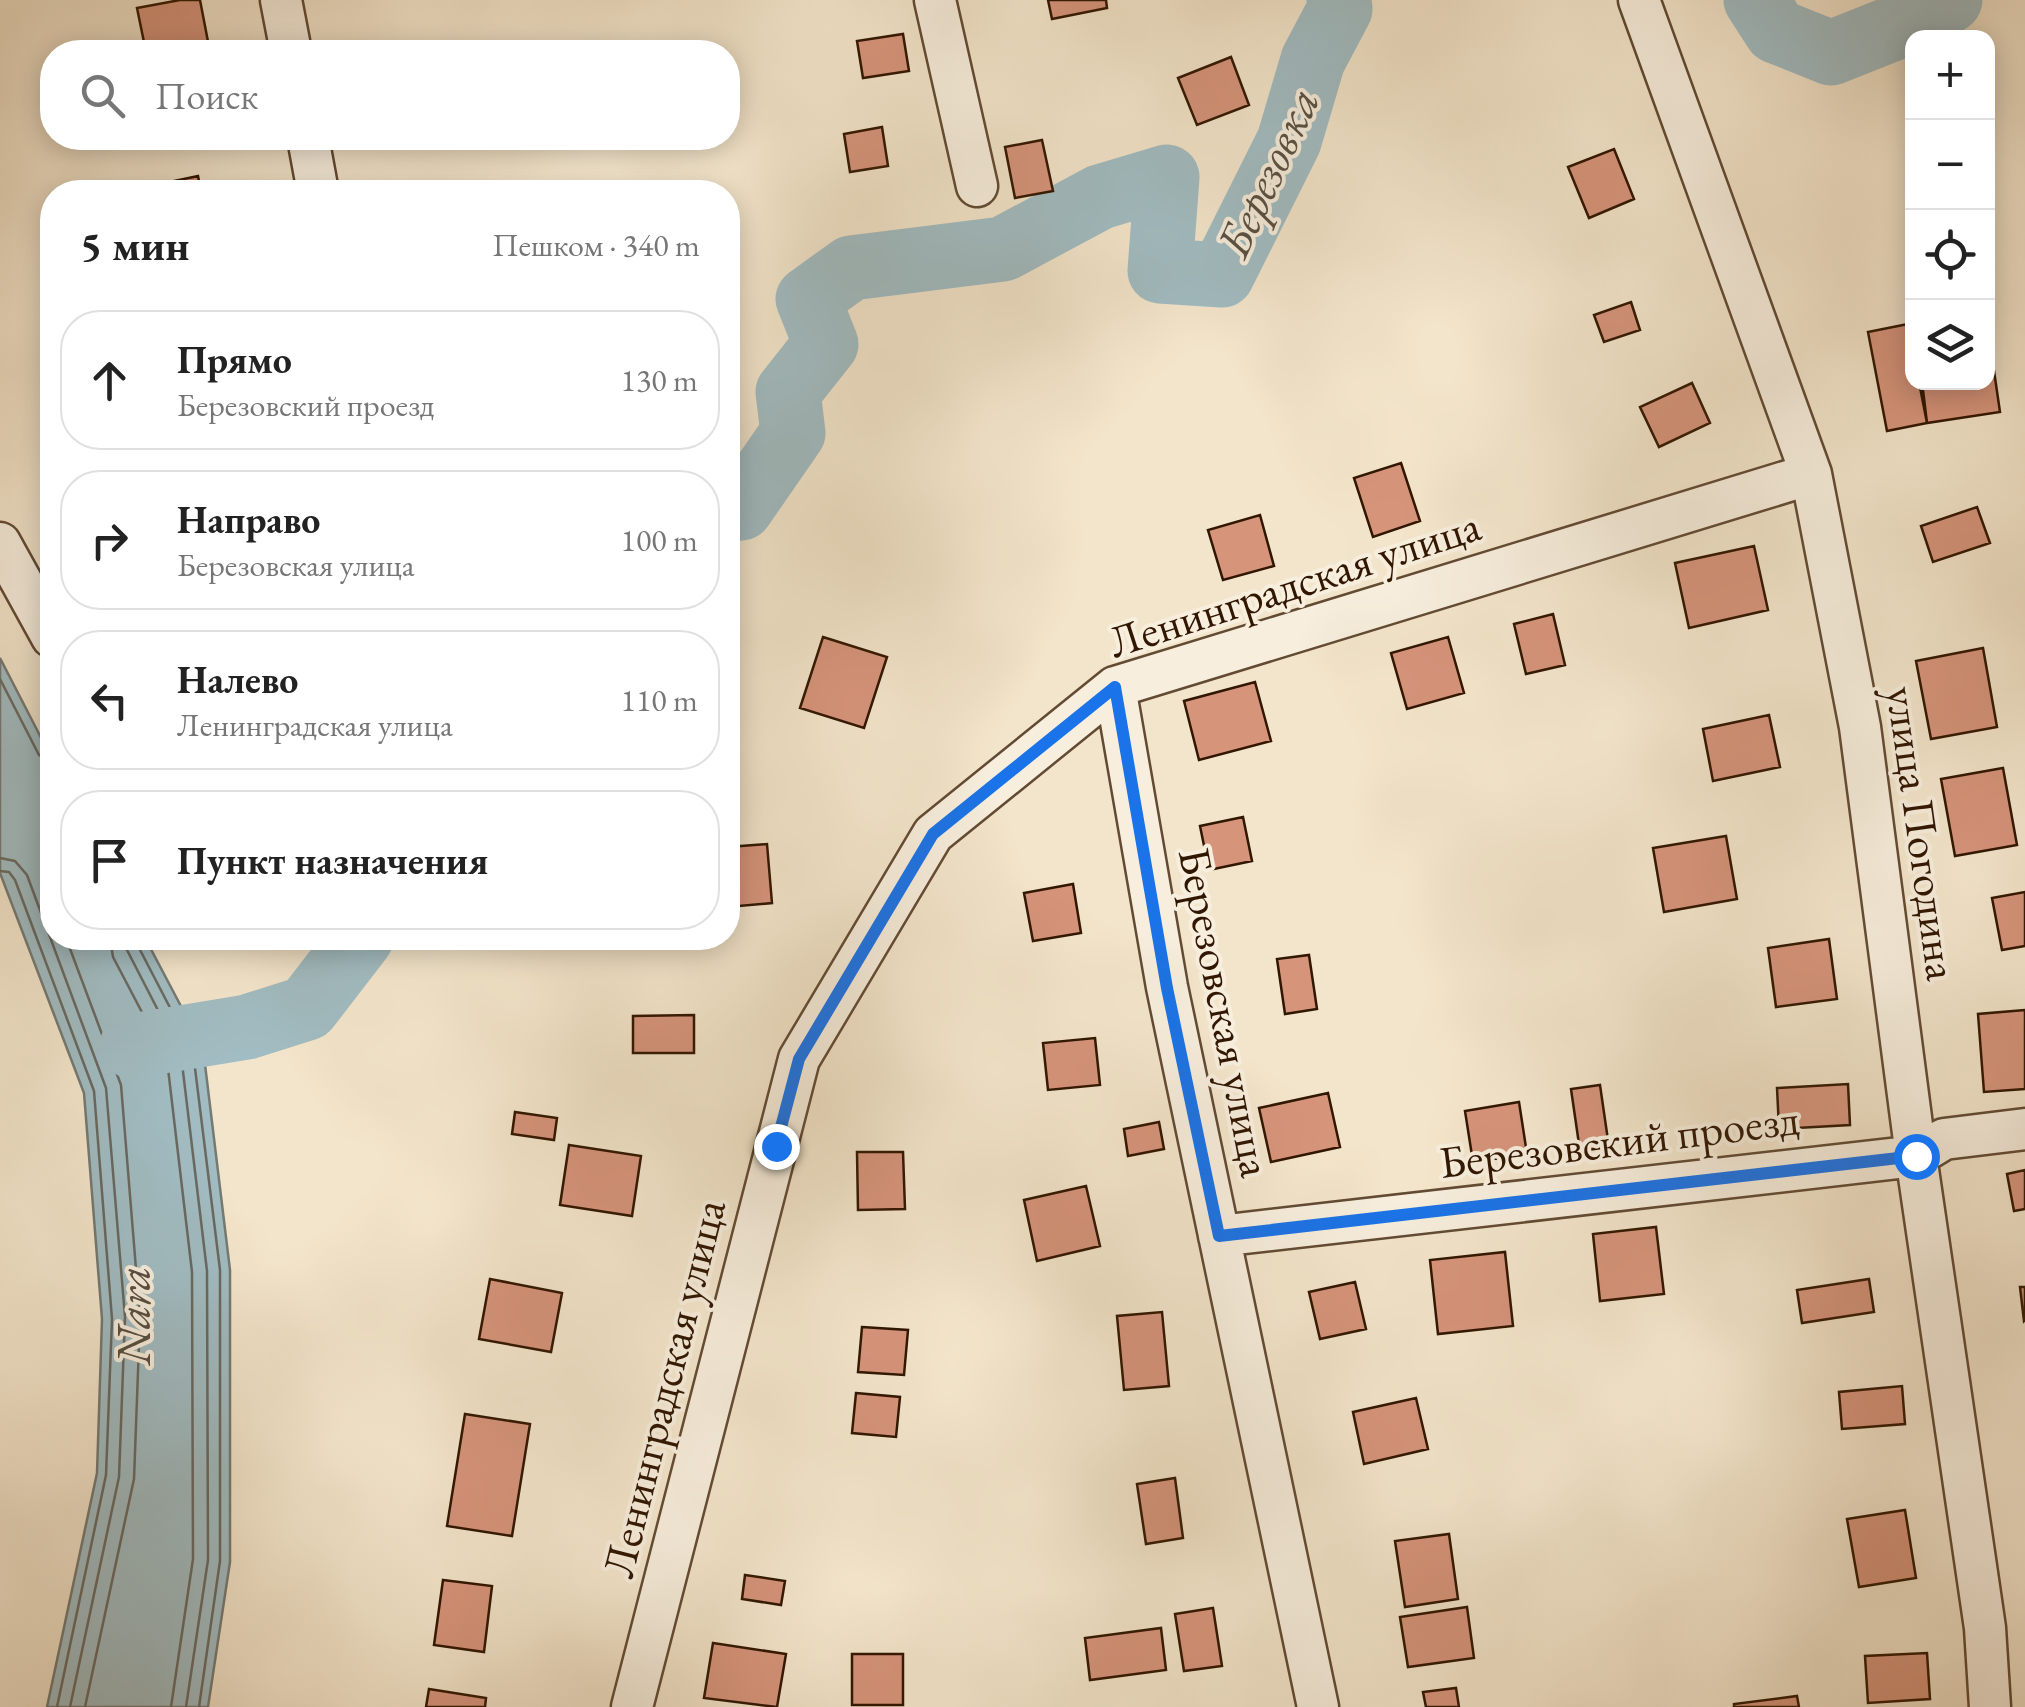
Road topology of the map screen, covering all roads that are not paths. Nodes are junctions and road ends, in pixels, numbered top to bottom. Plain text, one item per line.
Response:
1 (281, 0) edge
2 (936, 0) edge
3 (1640, 0) edge
4 (289, 40) edge
5 (310, 150) edge
6 (316, 180) edge
7 (977, 186) dead end
8 (1811, 474) junction
9 (0, 544) edge
10 (40, 616) edge
11 (1115, 687) junction
12 (2025, 1129) edge
13 (1916, 1156) junction
14 (1219, 1236) junction
15 (632, 1707) edge
16 (1318, 1707) edge
17 (1990, 1707) edge

1 - 4 street
2 - 7 street
3 - 8 street, улица Погодина
5 - 6 street
8 - 11 street, Ленинградская улица
8 - 13 street, улица Погодина
9 - 10 street
11 - 14 street, Березовская улица
11 - 15 street, Ленинградская улица
12 - 13 street, Березовский проезд
13 - 14 street, Березовский проезд
13 - 17 street, улица Погодина
14 - 16 street, Березовская улица

